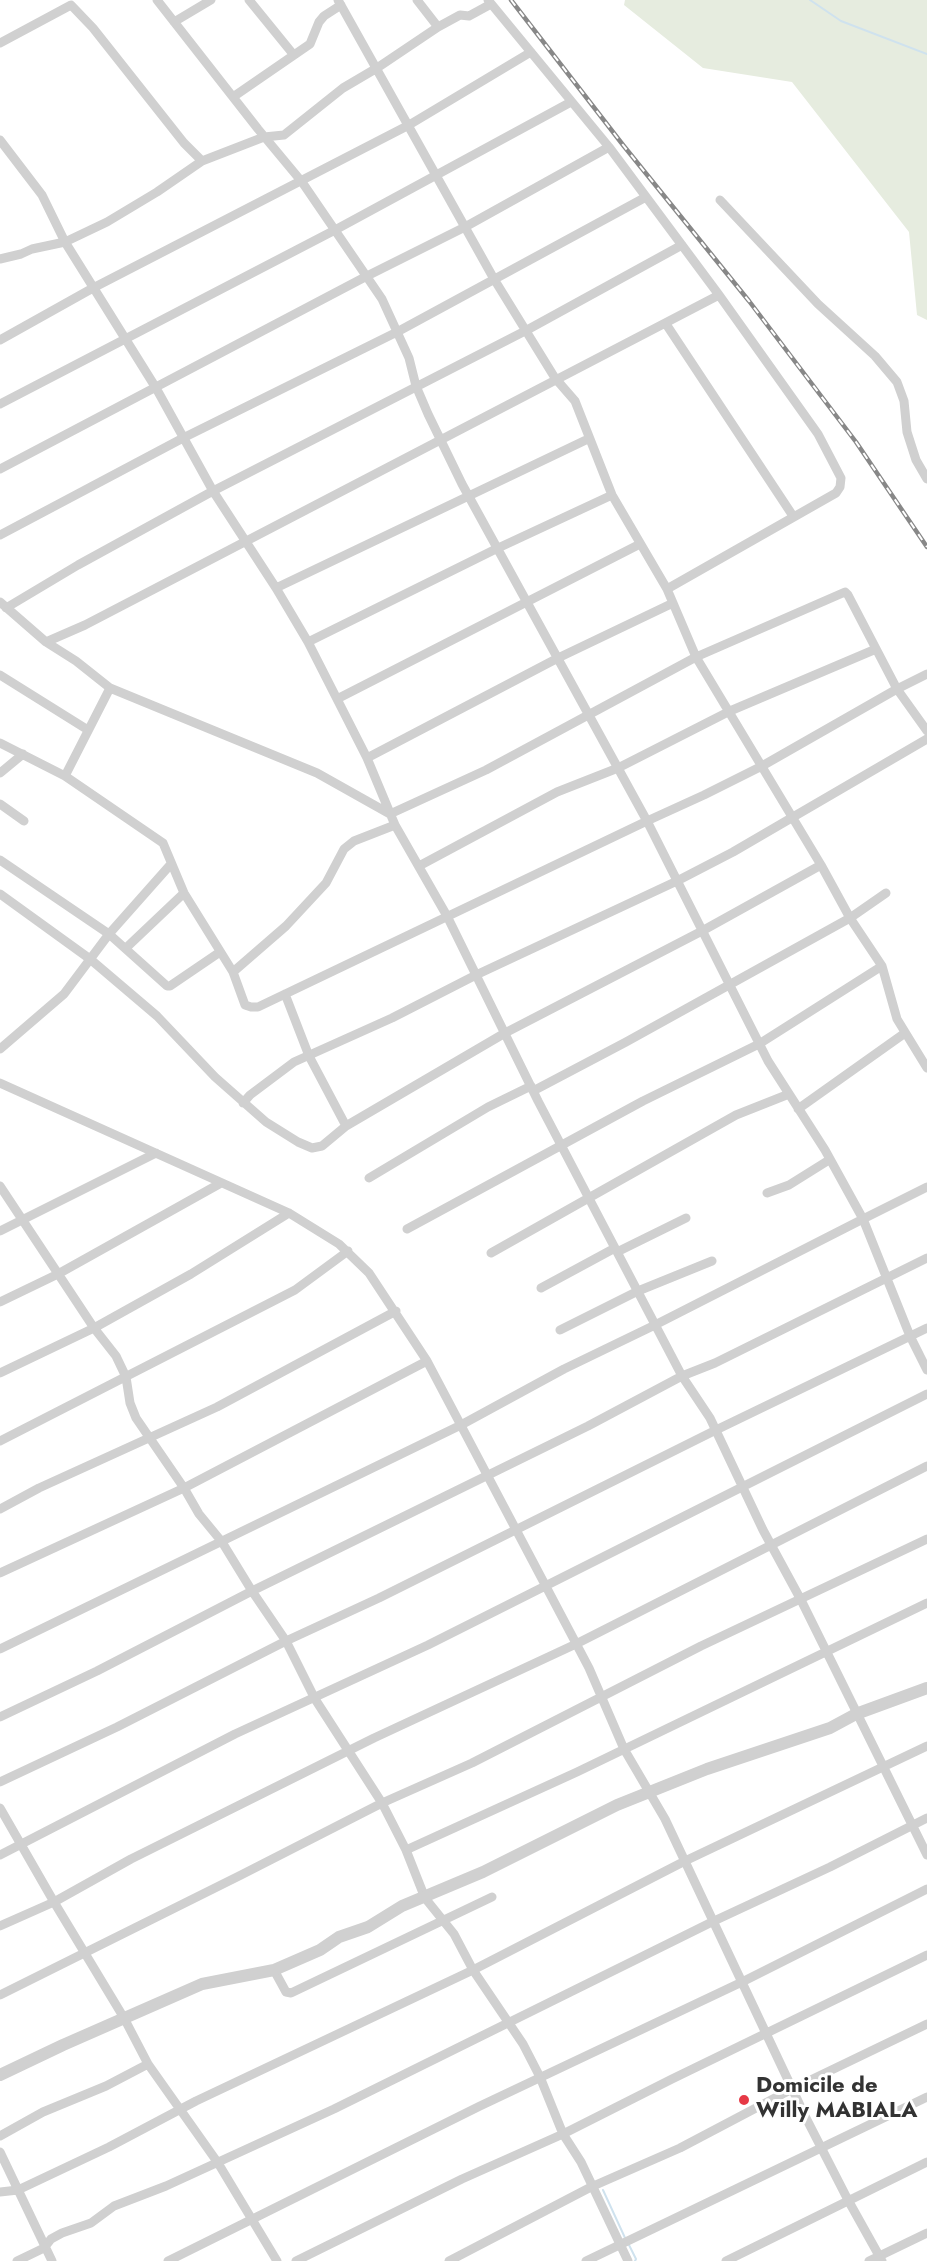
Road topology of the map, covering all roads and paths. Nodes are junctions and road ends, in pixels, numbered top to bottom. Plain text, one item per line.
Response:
1 (157, 0) edge
2 (211, 0) edge
3 (249, 0) edge
4 (417, 0) edge
5 (70, 2) edge
6 (490, 2) edge
7 (340, 3) edge
8 (174, 22) junction
9 (438, 27) junction
10 (0, 43) edge
11 (531, 52) junction
12 (294, 54) junction
13 (377, 68) junction
14 (232, 97) junction
15 (571, 102) junction
16 (409, 125) junction
17 (264, 136) junction
18 (0, 140) edge
19 (609, 147) junction
20 (202, 161) junction
21 (436, 176) junction
22 (302, 182) junction
23 (646, 197) junction
24 (720, 200) dead end
25 (465, 227) junction
26 (335, 230) junction
27 (65, 242) junction
28 (682, 244) junction
29 (0, 259) edge
30 (368, 276) junction
31 (494, 279) junction
32 (93, 288) junction
33 (719, 295) junction
34 (666, 324) junction
35 (527, 330) junction
36 (397, 332) junction
37 (126, 339) junction
38 (0, 340) edge
39 (555, 378) junction
40 (416, 386) junction
41 (156, 388) junction
42 (0, 404) edge
43 (185, 437) junction
44 (588, 439) junction
45 (441, 440) junction
46 (0, 469) edge
47 (927, 479) edge
48 (213, 491) junction
49 (468, 495) junction
50 (612, 495) junction
51 (793, 516) junction
52 (0, 535) edge
53 (246, 540) junction
54 (640, 544) junction
55 (496, 549) junction
56 (276, 588) junction
57 (667, 589) junction
58 (526, 601) junction
59 (673, 603) junction
60 (3, 605) edge
61 (46, 642) junction
62 (308, 642) junction
63 (876, 649) junction
64 (696, 657) junction
65 (558, 658) junction
66 (927, 674) edge
67 (0, 675) edge
68 (110, 688) junction
69 (897, 689) junction
70 (337, 699) junction
71 (730, 711) junction
72 (588, 714) junction
73 (88, 730) junction
74 (927, 731) edge
75 (927, 739) edge
76 (0, 743) edge
77 (23, 754) junction
78 (368, 758) junction
79 (762, 766) junction
80 (618, 768) junction
81 (0, 773) edge
82 (65, 776) junction
83 (0, 804) edge
84 (390, 814) junction
85 (792, 817) junction
86 (646, 821) junction
87 (24, 822) dead end
88 (395, 825) junction
89 (0, 860) edge
90 (171, 864) junction
91 (821, 865) junction
92 (419, 866) junction
93 (677, 881) junction
94 (184, 893) junction
95 (886, 893) dead end
96 (0, 894) edge
97 (447, 916) junction
98 (850, 918) junction
99 (702, 931) junction
100 (109, 934) junction
101 (126, 948) junction
102 (220, 952) junction
103 (90, 959) junction
104 (882, 966) junction
105 (233, 972) junction
106 (476, 975) junction
107 (729, 984) junction
108 (285, 994) junction
109 (505, 1033) junction
110 (906, 1033) junction
111 (759, 1044) junction
112 (0, 1049) edge
113 (309, 1056) junction
114 (927, 1068) edge
115 (0, 1083) edge
116 (532, 1089) junction
117 (789, 1094) junction
118 (243, 1103) junction
119 (798, 1109) junction
120 (346, 1126) junction
121 (561, 1145) junction
122 (156, 1153) junction
123 (829, 1160) junction
124 (369, 1178) dead end
125 (221, 1183) junction
126 (0, 1186) edge
127 (927, 1187) edge
128 (767, 1193) dead end
129 (588, 1197) junction
130 (290, 1213) junction
131 (686, 1218) dead end
132 (23, 1219) junction
133 (863, 1219) junction
134 (407, 1229) dead end
135 (0, 1231) edge
136 (616, 1250) junction
137 (348, 1251) junction
138 (491, 1253) dead end
139 (927, 1258) edge
140 (712, 1261) dead end
141 (58, 1274) junction
142 (887, 1277) junction
143 (541, 1288) dead end
144 (638, 1291) junction
145 (0, 1302) edge
146 (396, 1311) junction
147 (655, 1325) junction
148 (94, 1328) junction
149 (927, 1328) edge
150 (560, 1330) dead end
151 (910, 1336) junction
152 (427, 1361) junction
153 (927, 1370) edge
154 (0, 1373) edge
155 (682, 1376) junction
156 (126, 1377) junction
157 (927, 1394) edge
158 (461, 1425) junction
159 (716, 1430) junction
160 (149, 1439) junction
161 (0, 1441) edge
162 (927, 1466) edge
163 (486, 1477) junction
164 (184, 1488) junction
165 (741, 1488) junction
166 (0, 1509) edge
167 (516, 1530) junction
168 (927, 1539) edge
169 (222, 1542) junction
170 (770, 1544) junction
171 (0, 1573) edge
172 (545, 1587) junction
173 (252, 1591) junction
174 (801, 1600) junction
175 (927, 1603) edge
176 (286, 1641) junction
177 (576, 1644) junction
178 (0, 1649) edge
179 (826, 1652) junction
180 (927, 1688) edge
181 (601, 1696) junction
182 (315, 1699) junction
183 (856, 1714) junction
184 (0, 1716) edge
185 (927, 1746) edge
186 (624, 1749) junction
187 (350, 1751) junction
188 (884, 1767) junction
189 (0, 1782) edge
190 (651, 1793) junction
191 (382, 1803) junction
192 (0, 1808) edge
193 (927, 1818) edge
194 (912, 1826) junction
195 (22, 1845) junction
196 (406, 1850) junction
197 (0, 1855) edge
198 (927, 1855) edge
199 (685, 1861) junction
200 (927, 1889) edge
201 (492, 1897) dead end
202 (425, 1898) junction
203 (54, 1902) junction
204 (714, 1921) junction
205 (443, 1922) junction
206 (0, 1926) edge
207 (84, 1953) junction
208 (927, 1955) edge
209 (274, 1970) junction
210 (473, 1971) junction
211 (742, 1982) junction
212 (0, 1995) edge
213 (124, 2018) junction
214 (511, 2023) junction
215 (927, 2024) edge
216 (766, 2033) junction
217 (148, 2064) junction
218 (0, 2075) edge
219 (540, 2077) junction
220 (792, 2089) junction
221 (927, 2097) edge
222 (181, 2111) junction
223 (563, 2134) junction
224 (0, 2136) edge
225 (822, 2148) junction
226 (0, 2152) edge
227 (927, 2162) edge
228 (218, 2163) junction
229 (591, 2187) junction
230 (18, 2190) junction
231 (0, 2192) edge
232 (848, 2200) junction
233 (251, 2219) junction
234 (927, 2233) edge
235 (620, 2244) junction
236 (44, 2248) junction
237 (881, 2258) edge
238 (17, 2261) edge
239 (52, 2261) edge
240 (168, 2261) edge
241 (277, 2261) edge
242 (296, 2261) edge
243 (449, 2261) edge
244 (586, 2261) edge
245 (628, 2261) edge
246 (726, 2261) edge
247 (869, 2261) edge

1 - 8 street
2 - 8 street
3 - 12 street
4 - 9 street
5 - 10 street
5 - 20 street
6 - 9 street
6 - 11 street
7 - 12 street
7 - 13 street
8 - 14 street
9 - 13 street
11 - 15 street
11 - 16 street
12 - 14 street
13 - 16 street
13 - 17 street
14 - 17 street
15 - 19 street
15 - 21 street
16 - 21 street
16 - 22 street
17 - 20 street
17 - 22 street
18 - 27 street
19 - 23 street
19 - 25 street
20 - 27 street
21 - 25 street
21 - 26 street
22 - 26 street
22 - 32 street
23 - 28 street
23 - 31 street
24 - 47 street
25 - 30 street
25 - 31 street
26 - 30 street
26 - 37 street
27 - 29 street
27 - 32 street
28 - 33 street
28 - 35 street
30 - 36 street
30 - 41 street
31 - 35 street
31 - 36 street
32 - 37 street
32 - 38 street
33 - 34 street
33 - 51 street
34 - 39 street
34 - 51 street
35 - 39 street
35 - 40 street
36 - 40 street
36 - 43 street
37 - 41 street
37 - 42 street
39 - 44 street
39 - 45 street
40 - 45 street
40 - 48 street
41 - 43 street
41 - 46 street
43 - 48 street
43 - 52 street
44 - 49 street
44 - 50 street
45 - 49 street
45 - 53 street
48 - 53 street
48 - 60 street
49 - 55 street
49 - 56 street
50 - 54 street
50 - 55 street
51 - 57 street
53 - 56 street
53 - 61 street
54 - 57 street
54 - 58 street
55 - 58 street
55 - 62 street
56 - 62 street
57 - 59 street
58 - 65 street
58 - 70 street
59 - 64 street
59 - 65 street
60 - 61 street
61 - 68 street
62 - 70 street
63 - 64 street
63 - 69 street
63 - 71 street
64 - 71 street
64 - 72 street
65 - 72 street
65 - 78 street
66 - 69 street
67 - 73 street
68 - 73 street
68 - 84 street
69 - 74 street
69 - 79 street
70 - 78 street
71 - 79 street
71 - 80 street
72 - 80 street
72 - 84 street
73 - 82 street
75 - 85 street
76 - 77 street
77 - 81 street
77 - 82 street
78 - 84 street
79 - 85 street
79 - 86 street
80 - 86 street
80 - 92 street
82 - 90 street
83 - 87 street
84 - 88 street
85 - 91 street
85 - 93 street
86 - 93 street
86 - 97 street
88 - 92 street
88 - 105 street
89 - 100 street
90 - 94 street
90 - 100 street
91 - 98 street
91 - 99 street
92 - 97 street
93 - 99 street
93 - 106 street
94 - 101 street
94 - 102 street
95 - 98 street
96 - 103 street
97 - 106 street
97 - 108 street
98 - 104 street
98 - 107 street
99 - 107 street
99 - 109 street
100 - 101 street
100 - 103 street
101 - 102 street
102 - 105 street
103 - 112 street
103 - 118 street
104 - 110 street
104 - 111 street
105 - 108 street
106 - 109 street
106 - 113 street
107 - 111 street
107 - 116 street
108 - 113 street
109 - 116 street
109 - 120 street
110 - 114 street
110 - 119 street
111 - 117 street
111 - 121 street
113 - 118 street
113 - 120 street
115 - 122 street
116 - 121 street
116 - 124 street
117 - 119 street
117 - 129 street
118 - 120 street
119 - 123 street
121 - 129 street
121 - 134 street
122 - 125 street
122 - 132 street
123 - 128 street
123 - 133 street
125 - 130 street
125 - 141 street
126 - 132 street
127 - 133 street
129 - 136 street
129 - 138 street
130 - 137 street
130 - 148 street
131 - 136 street
132 - 135 street
132 - 141 street
133 - 142 street
133 - 147 street
136 - 143 street
136 - 144 street
137 - 146 street
137 - 156 street
139 - 142 street
140 - 144 street
141 - 145 street
141 - 148 street
142 - 151 street
142 - 155 street
144 - 147 street
144 - 150 street
146 - 152 street
146 - 160 street
147 - 155 street
147 - 158 street
148 - 154 street
148 - 156 street
149 - 151 street
151 - 153 street
151 - 159 street
152 - 158 street
152 - 164 street
155 - 159 street
155 - 163 street
156 - 160 street
156 - 161 street
157 - 165 street
158 - 163 street
158 - 169 street
159 - 165 street
159 - 167 street
160 - 164 street
160 - 166 street
162 - 170 street
163 - 167 street
163 - 173 street
164 - 169 street
164 - 171 street
165 - 170 street
165 - 172 street
167 - 172 street
167 - 176 street
168 - 174 street
169 - 173 street
169 - 178 street
170 - 174 street
170 - 177 street
172 - 177 street
172 - 182 street
173 - 176 street
173 - 184 street
174 - 179 street
174 - 181 street
175 - 179 street
176 - 182 street
176 - 189 street
177 - 181 street
177 - 187 street
179 - 183 street
179 - 186 street
180 - 183 street
181 - 186 street
181 - 191 street
182 - 187 street
182 - 195 street
183 - 188 street
183 - 190 street
185 - 188 street
186 - 190 street
186 - 196 street
187 - 191 street
187 - 203 street
188 - 194 street
188 - 199 street
190 - 199 street
190 - 202 street
191 - 196 street
191 - 207 street
192 - 195 street
193 - 194 street
194 - 198 street
194 - 204 street
195 - 197 street
195 - 203 street
196 - 202 street
199 - 204 street
199 - 210 street
200 - 211 street
201 - 205 street
202 - 205 street
202 - 209 street
203 - 206 street
203 - 207 street
204 - 211 street
204 - 214 street
205 - 209 street
205 - 210 street
207 - 212 street
207 - 213 street
208 - 216 street
209 - 213 street
210 - 214 street
210 - 222 street
211 - 216 street
211 - 219 street
213 - 217 street
213 - 218 street
214 - 219 street
214 - 228 street
215 - 220 street
216 - 220 street
216 - 223 street
217 - 222 street
217 - 224 street
219 - 223 street
219 - 233 street
220 - 225 street
220 - 229 street
221 - 225 street
222 - 228 street
222 - 230 street
223 - 229 street
223 - 242 street
225 - 232 street
225 - 235 street
226 - 230 street
227 - 232 street
228 - 233 street
228 - 236 street
229 - 235 street
229 - 243 street
230 - 231 street
230 - 236 street
232 - 237 street
232 - 246 street
233 - 240 street
233 - 241 street
234 - 237 street
235 - 244 street
235 - 245 street
236 - 238 street
236 - 239 street
237 - 247 street

